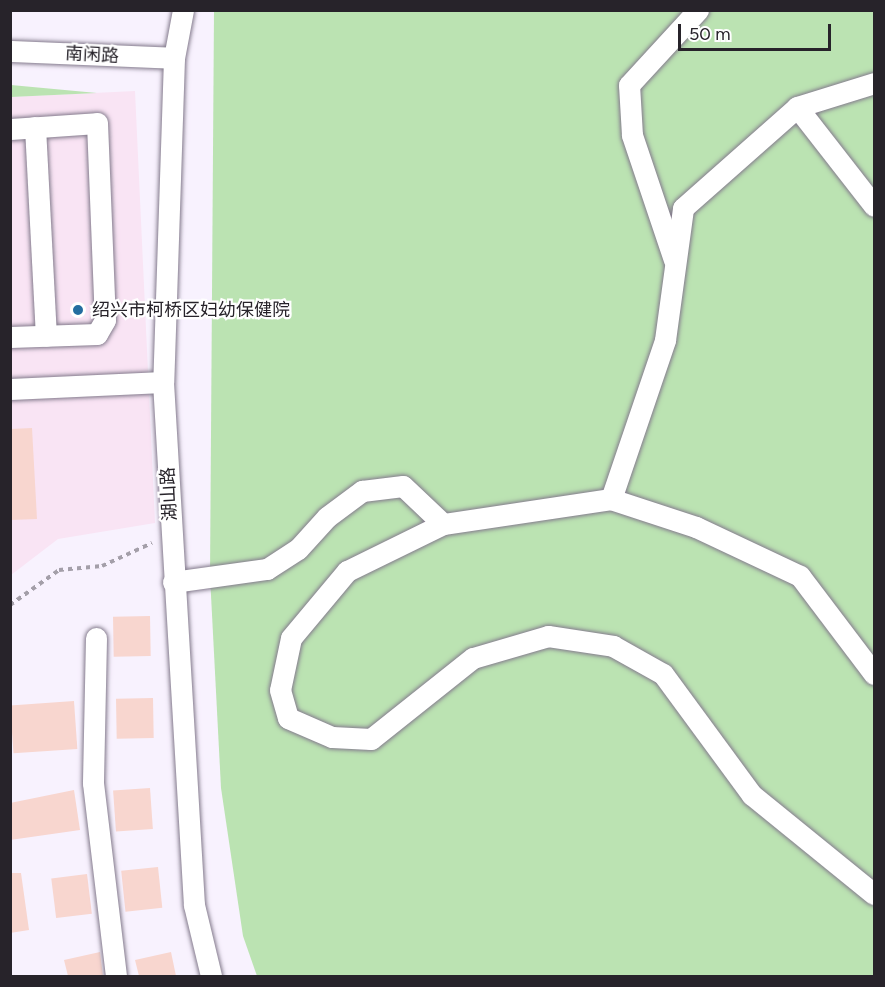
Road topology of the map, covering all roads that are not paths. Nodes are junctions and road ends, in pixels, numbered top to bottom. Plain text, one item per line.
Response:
1 (183, 10) edge
2 (698, 10) edge
3 (10, 51) edge
4 (174, 58) junction
5 (874, 83) edge
6 (797, 107) junction
7 (35, 127) junction
8 (10, 129) edge
9 (874, 206) edge
10 (683, 208) junction
11 (657, 210) junction
12 (676, 263) junction
13 (46, 336) junction
14 (10, 337) edge
15 (163, 382) junction
16 (10, 389) edge
17 (611, 499) junction
18 (443, 524) junction
19 (173, 582) junction
20 (96, 638) dead end
21 (874, 674) edge
22 (874, 894) edge
23 (116, 976) edge
24 (211, 976) edge

1 - 4 street, 湖山路
2 - 11 street
3 - 4 street, 南闲路
4 - 15 street, 湖山路
5 - 6 street
6 - 9 street
6 - 10 street
7 - 8 street
7 - 13 street
7 - 13 street
10 - 11 street
10 - 12 street
11 - 12 street
12 - 17 street
13 - 14 street
15 - 16 street
15 - 19 street, 湖山路
17 - 18 street
17 - 21 street
18 - 19 street
18 - 22 street
19 - 24 street, 湖山路
20 - 23 street

